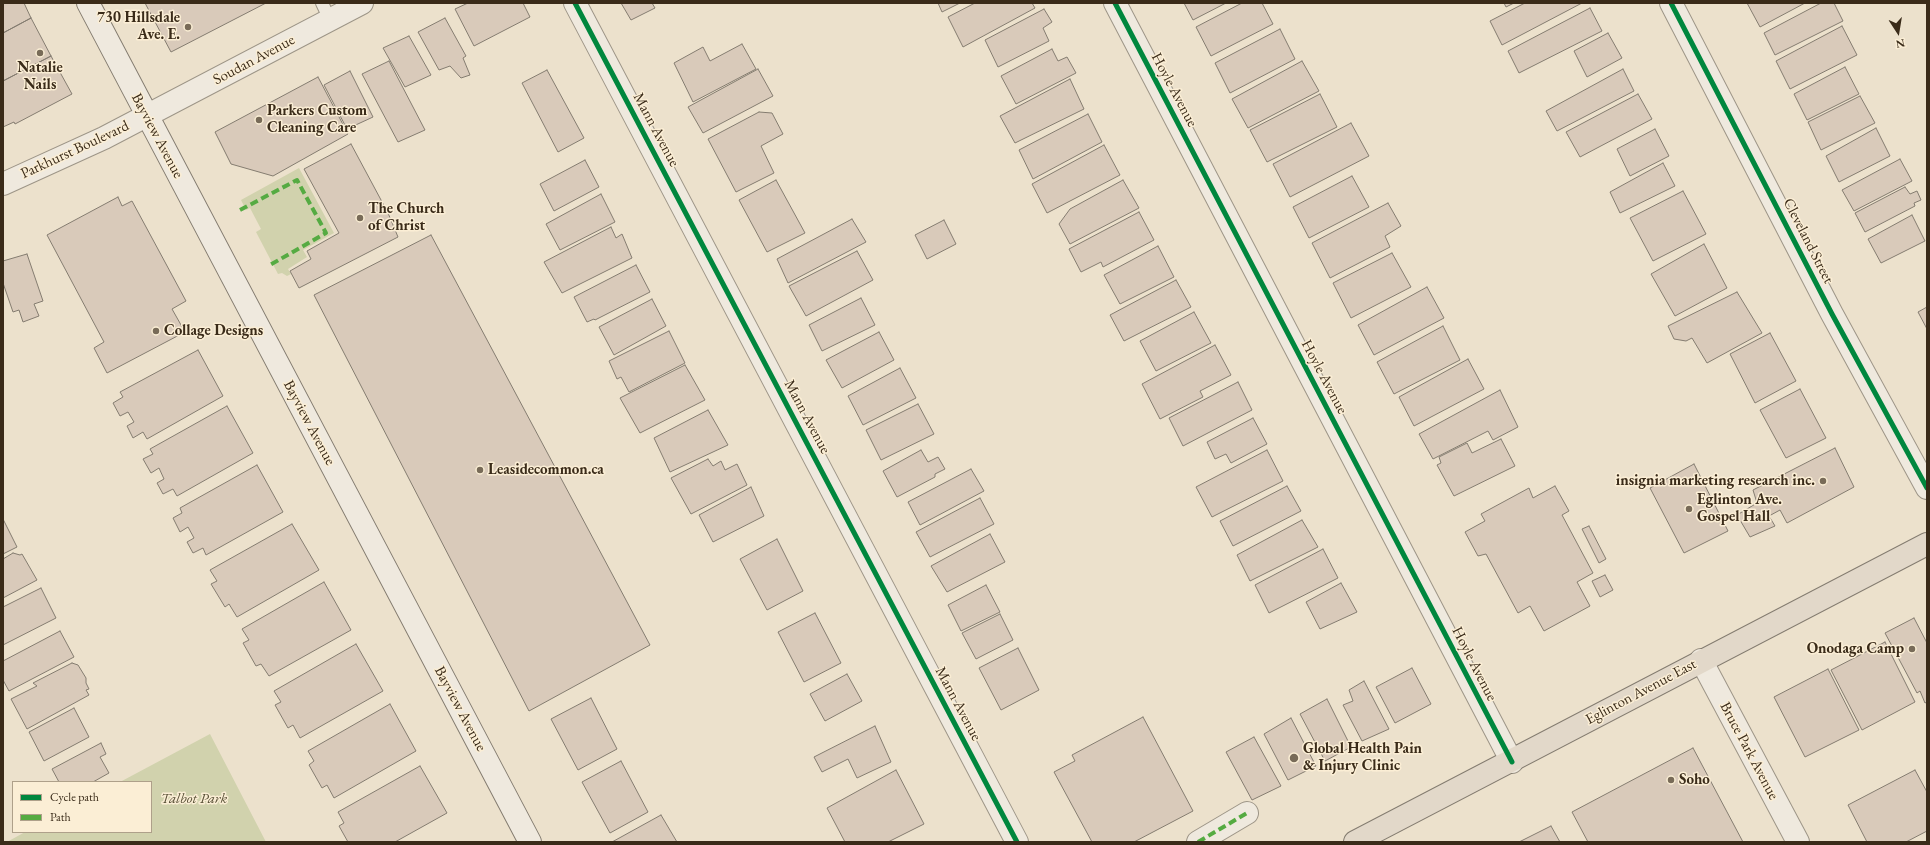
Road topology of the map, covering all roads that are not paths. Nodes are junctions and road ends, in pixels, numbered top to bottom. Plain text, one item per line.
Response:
1 (88, 3) edge
2 (362, 3) edge
3 (575, 3) edge
4 (1115, 3) edge
5 (1671, 3) edge
6 (326, 11) edge
7 (147, 116) junction
8 (3, 184) edge
9 (1927, 488) edge
10 (1927, 544) edge
11 (1701, 660) junction
12 (1512, 762) junction
13 (1247, 813) dead end
14 (530, 842) edge
15 (1017, 842) edge
16 (1198, 842) edge
17 (1355, 842) edge
18 (1798, 842) edge

1 - 7 street, Bayview Avenue
2 - 6 street, Soudan Avenue
3 - 15 street, Mann Avenue
4 - 12 street, Hoyle Avenue
5 - 9 street, Cleveland Street
6 - 7 street, Soudan Avenue
7 - 8 street, Parkhurst Boulevard
7 - 14 street, Bayview Avenue
10 - 11 main road, Eglinton Avenue East
11 - 12 main road, Eglinton Avenue East
11 - 18 street, Bruce Park Avenue
12 - 17 main road, Eglinton Avenue East
13 - 16 street

